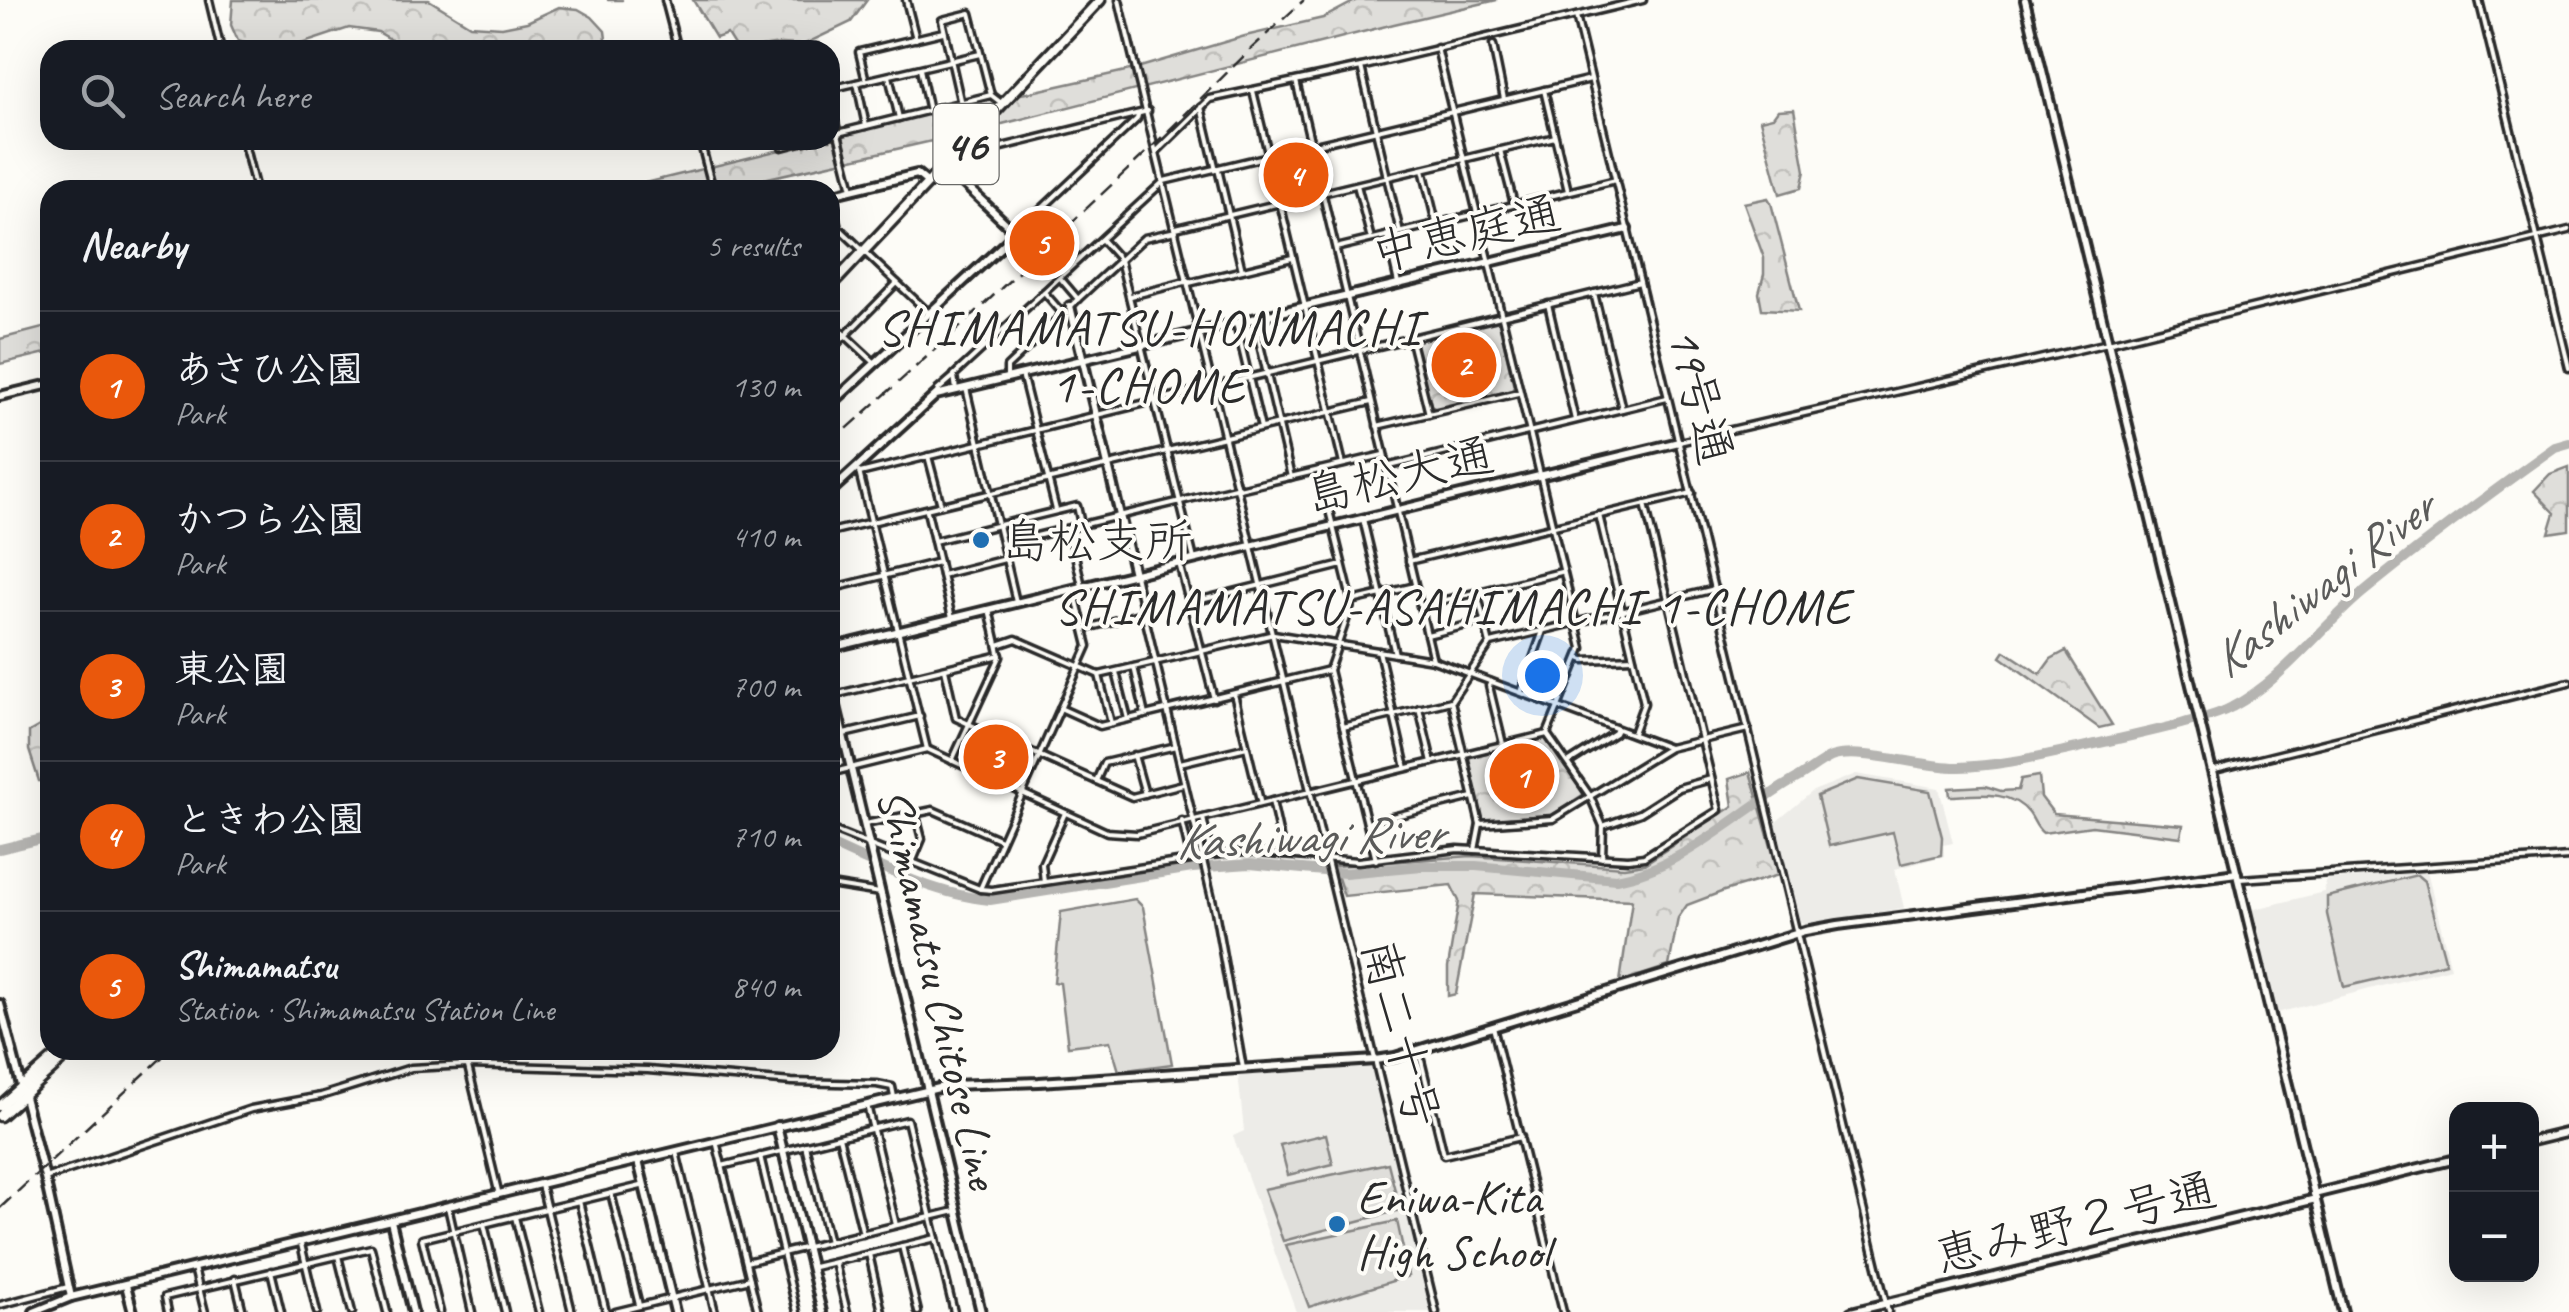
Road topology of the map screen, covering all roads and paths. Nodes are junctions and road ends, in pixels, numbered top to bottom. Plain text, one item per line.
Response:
1 (209, 0) edge
2 (664, 0) edge
3 (906, 0) edge
4 (1100, 0) edge
5 (1119, 0) edge
6 (1644, 0) edge
7 (2025, 0) edge
8 (2479, 0) edge
9 (1576, 16) junction
10 (945, 32) junction
11 (916, 38) junction
12 (219, 40) edge
13 (675, 40) edge
14 (1493, 45) dead end
15 (1437, 48) junction
16 (980, 54) junction
17 (951, 62) junction
18 (1361, 67) junction
19 (920, 69) junction
20 (889, 76) junction
21 (1590, 79) junction
22 (866, 80) junction
23 (1296, 81) junction
24 (857, 83) junction
25 (840, 87) edge
26 (1544, 90) junction
27 (1253, 91) junction
28 (991, 96) junction
29 (1504, 100) junction
30 (961, 104) junction
31 (1002, 104) junction
32 (1201, 108) junction
33 (929, 111) junction
34 (1148, 112) junction
35 (1452, 112) junction
36 (1138, 114) junction
37 (898, 118) junction
38 (866, 126) junction
39 (1376, 130) junction
40 (840, 132) edge
41 (1555, 137) junction
42 (840, 141) edge
43 (1311, 146) junction
44 (246, 150) edge
45 (703, 150) edge
46 (1500, 150) junction
47 (1157, 151) junction
48 (1269, 157) junction
49 (1464, 159) junction
50 (949, 162) junction
51 (1423, 169) junction
52 (1217, 170) junction
53 (1387, 178) junction
54 (253, 180) edge
55 (710, 180) edge
56 (1616, 180) junction
57 (1164, 181) junction
58 (928, 184) junction
59 (1357, 185) junction
60 (852, 190) junction
61 (840, 192) edge
62 (1568, 192) junction
63 (1323, 194) junction
64 (1280, 204) junction
65 (1514, 204) junction
66 (1477, 214) junction
67 (1229, 216) junction
68 (1436, 224) junction
69 (840, 229) edge
70 (1627, 229) junction
71 (1176, 230) junction
72 (2569, 230) edge
73 (1016, 232) junction
74 (1400, 232) junction
75 (1387, 236) junction
76 (2537, 238) junction
77 (1371, 239) junction
78 (1102, 240) junction
79 (1336, 248) junction
80 (864, 251) junction
81 (1294, 258) junction
82 (1120, 260) junction
83 (1488, 262) junction
84 (1242, 270) junction
85 (840, 276) edge
86 (1060, 278) junction
87 (896, 282) junction
88 (1189, 282) junction
89 (1640, 282) junction
90 (1398, 284) junction
91 (1044, 292) junction
92 (1594, 293) junction
93 (1130, 296) junction
94 (1348, 296) junction
95 (1078, 299) junction
96 (1548, 304) junction
97 (1070, 306) junction
98 (1304, 306) junction
99 (929, 313) junction
100 (1062, 314) junction
101 (1502, 315) junction
102 (1254, 319) junction
103 (1236, 323) junction
104 (840, 330) edge
105 (1201, 332) junction
106 (845, 335) junction
107 (1410, 337) junction
108 (840, 340) edge
109 (2108, 343) junction
110 (1143, 346) junction
111 (1358, 350) junction
112 (1083, 360) junction
113 (1318, 360) junction
114 (875, 363) junction
115 (2569, 368) edge
116 (1266, 372) junction
117 (1022, 374) junction
118 (954, 375) junction
119 (1248, 376) junction
120 (1007, 378) junction
121 (1213, 385) junction
122 (40, 386) edge
123 (966, 388) junction
124 (956, 390) junction
125 (1520, 392) junction
126 (936, 395) junction
127 (0, 396) edge
128 (840, 396) edge
129 (1668, 398) junction
130 (1155, 400) junction
131 (1371, 402) junction
132 (1622, 409) junction
133 (1330, 412) junction
134 (1429, 414) junction
135 (1096, 415) junction
136 (1575, 420) junction
137 (1279, 424) junction
138 (1377, 426) junction
139 (1261, 428) junction
140 (1036, 429) junction
141 (1530, 431) junction
142 (1226, 436) junction
143 (1679, 442) junction
144 (978, 444) junction
145 (1168, 451) junction
146 (1383, 455) junction
147 (928, 456) junction
148 (1343, 464) junction
149 (1108, 465) junction
150 (1386, 466) junction
151 (1319, 470) junction
152 (858, 471) junction
153 (1541, 476) junction
154 (1291, 477) junction
155 (1048, 480) junction
156 (840, 484) edge
157 (1239, 488) junction
158 (1692, 492) junction
159 (990, 494) junction
160 (1181, 501) junction
161 (1645, 504) junction
162 (941, 505) junction
163 (926, 509) junction
164 (1396, 510) junction
165 (1056, 511) junction
166 (1119, 515) junction
167 (1599, 515) junction
168 (1363, 519) junction
169 (872, 522) junction
170 (1082, 524) junction
171 (998, 526) junction
172 (1333, 526) junction
173 (1553, 526) junction
174 (1068, 528) junction
175 (840, 530) edge
176 (934, 541) junction
177 (1003, 544) junction
178 (1252, 545) junction
179 (1006, 559) junction
180 (1194, 560) junction
181 (1409, 560) junction
182 (939, 562) junction
183 (1180, 564) junction
184 (1342, 566) junction
185 (1563, 571) junction
186 (1134, 574) junction
187 (885, 575) junction
188 (942, 575) junction
189 (1262, 585) junction
190 (840, 586) edge
191 (1415, 586) junction
192 (1078, 587) junction
193 (1715, 588) junction
194 (1477, 592) junction
195 (1382, 595) junction
196 (1668, 600) junction
197 (1016, 602) junction
198 (1352, 602) junction
199 (1189, 603) junction
200 (1420, 606) junction
201 (989, 609) junction
202 (1622, 612) junction
203 (1144, 613) junction
204 (952, 618) junction
205 (1484, 622) junction
206 (1576, 623) junction
207 (1084, 629) junction
208 (1544, 630) junction
209 (899, 631) junction
210 (1274, 634) junction
211 (1427, 635) junction
212 (998, 644) junction
213 (1340, 644) junction
214 (1490, 644) junction
215 (840, 646) edge
216 (1202, 651) junction
217 (1379, 651) junction
218 (1395, 654) junction
219 (1000, 655) junction
220 (1579, 658) junction
221 (1633, 658) junction
222 (1432, 660) junction
223 (1156, 662) junction
224 (1080, 667) junction
225 (1134, 667) junction
226 (945, 669) junction
227 (1329, 670) junction
228 (1116, 672) junction
229 (1469, 673) junction
230 (1099, 675) junction
231 (910, 676) junction
232 (1284, 681) junction
233 (1491, 682) junction
234 (2569, 682) edge
235 (840, 693) edge
236 (1521, 693) junction
237 (1234, 694) junction
238 (1214, 699) junction
239 (1450, 702) junction
240 (1558, 707) junction
241 (1060, 708) junction
242 (1419, 708) junction
243 (1167, 710) junction
244 (1146, 714) junction
245 (1393, 715) junction
246 (920, 716) junction
247 (1128, 719) junction
248 (840, 721) edge
249 (1111, 723) junction
250 (969, 724) junction
251 (1343, 727) junction
252 (1617, 728) junction
253 (1748, 729) junction
254 (844, 734) junction
255 (1547, 734) junction
256 (1633, 734) junction
257 (1702, 741) junction
258 (1502, 744) junction
259 (1176, 746) junction
260 (1247, 747) junction
261 (1669, 748) junction
262 (927, 749) junction
263 (1463, 754) junction
264 (1134, 755) junction
265 (1040, 756) junction
266 (952, 761) junction
267 (1432, 762) junction
268 (1568, 763) junction
269 (1180, 764) junction
270 (852, 768) junction
271 (1406, 768) junction
272 (840, 771) edge
273 (2211, 771) junction
274 (1710, 779) junction
275 (1356, 780) junction
276 (1096, 781) junction
277 (1184, 784) junction
278 (1311, 790) junction
279 (1023, 794) junction
280 (1145, 794) junction
281 (1590, 796) junction
282 (1473, 797) junction
283 (1272, 801) junction
284 (1260, 803) junction
285 (915, 812) junction
286 (1065, 813) junction
287 (1203, 818) junction
288 (1194, 820) junction
289 (1182, 822) junction
290 (1366, 822) junction
291 (866, 824) junction
292 (1480, 824) junction
293 (1603, 826) junction
294 (840, 834) edge
295 (1001, 840) junction
296 (871, 849) junction
297 (1476, 850) junction
298 (1284, 854) junction
299 (2569, 857) edge
300 (1602, 859) junction
301 (1376, 860) junction
302 (1327, 862) junction
303 (912, 864) junction
304 (2237, 876) junction
305 (1044, 882) junction
306 (840, 887) edge
307 (980, 889) junction
308 (882, 893) junction
309 (1798, 933) junction
310 (0, 1004) edge
311 (1493, 1027) junction
312 (1419, 1051) junction
313 (53, 1060) edge
314 (61, 1060) edge
315 (466, 1060) edge
316 (1375, 1060) junction
317 (468, 1066) junction
318 (1243, 1068) junction
319 (928, 1090) junction
320 (22, 1092) junction
321 (894, 1098) junction
322 (867, 1105) junction
323 (0, 1106) edge
324 (0, 1116) edge
325 (777, 1126) junction
326 (873, 1129) junction
327 (2569, 1132) edge
328 (840, 1137) junction
329 (1520, 1137) junction
330 (2539, 1139) edge
331 (716, 1142) junction
332 (806, 1145) junction
333 (784, 1150) junction
334 (676, 1152) junction
335 (760, 1156) junction
336 (638, 1161) junction
337 (2449, 1161) edge
338 (722, 1166) junction
339 (45, 1178) junction
340 (540, 1185) junction
341 (644, 1185) junction
342 (611, 1193) junction
343 (499, 1194) junction
344 (2315, 1197) junction
345 (578, 1201) junction
346 (448, 1207) junction
347 (547, 1208) junction
348 (957, 1210) junction
349 (515, 1217) junction
350 (931, 1217) junction
351 (391, 1220) junction
352 (484, 1224) junction
353 (896, 1225) junction
354 (453, 1231) junction
355 (862, 1234) junction
356 (936, 1238) junction
357 (300, 1242) junction
358 (829, 1242) junction
359 (902, 1246) junction
360 (806, 1247) junction
361 (783, 1253) junction
362 (869, 1254) junction
363 (338, 1256) junction
364 (746, 1262) junction
365 (835, 1262) junction
366 (306, 1263) junction
367 (812, 1267) junction
368 (194, 1268) junction
369 (271, 1271) junction
370 (750, 1279) junction
371 (235, 1280) junction
372 (126, 1285) junction
373 (69, 1287) junction
374 (199, 1288) junction
375 (709, 1289) junction
376 (71, 1297) junction
377 (672, 1298) junction
378 (1886, 1303) edge
379 (0, 1305) edge
380 (639, 1306) junction
381 (132, 1311) edge
382 (34, 1312) edge
383 (123, 1312) edge
384 (168, 1312) edge
385 (204, 1312) edge
386 (243, 1312) edge
387 (280, 1312) edge
388 (317, 1312) edge
389 (352, 1312) edge
390 (387, 1312) edge
391 (413, 1312) edge
392 (440, 1312) edge
393 (472, 1312) edge
394 (505, 1312) edge
395 (538, 1312) edge
396 (572, 1312) edge
397 (606, 1312) edge
398 (615, 1312) edge
399 (675, 1312) edge
400 (714, 1312) edge
401 (758, 1312) edge
402 (798, 1312) edge
403 (822, 1312) edge
404 (846, 1312) edge
405 (882, 1312) edge
406 (918, 1312) edge
407 (954, 1312) edge
408 (981, 1312) edge
409 (1436, 1312) edge
410 (1563, 1312) edge
411 (1851, 1312) edge
412 (2343, 1312) edge

1 - 12 street
2 - 13 street
3 - 11 street
4 - 31 main road, 46
5 - 34 street, 南二十号
6 - 9 street
7 - 109 street
8 - 76 street
9 - 15 street
9 - 21 street, 19号通
10 - 11 street
10 - 16 street
10 - 17 street
11 - 22 street
14 - 29 street
15 - 18 street
15 - 35 street
16 - 17 street
16 - 28 street
17 - 19 street
17 - 30 street
18 - 23 street
18 - 39 street
19 - 20 street
19 - 33 street
20 - 22 street
20 - 37 street
21 - 26 street
21 - 56 street, 19号通
22 - 24 street
23 - 27 street
23 - 43 street
24 - 25 street
24 - 38 street
26 - 29 street
26 - 41 street
27 - 32 street
27 - 48 street
28 - 30 street
28 - 31 street
29 - 35 street
30 - 33 street
31 - 50 main road, 46
32 - 47 street
32 - 52 street
33 - 37 street
34 - 36 street
34 - 47 street, 南二十号
35 - 39 street
35 - 49 street
36 - 50 street
36 - 73 street
37 - 38 street
38 - 40 street
39 - 43 street
39 - 53 street
41 - 46 street
41 - 62 street
42 - 60 street
43 - 48 street
43 - 63 street
44 - 54 street
45 - 55 street
46 - 49 street
46 - 65 street
47 - 57 street, 南二十号
48 - 52 street
48 - 64 street
49 - 51 street
49 - 66 street
50 - 58 main road, 46
50 - 73 street
51 - 53 street
51 - 68 street
52 - 57 street
52 - 67 street
53 - 59 street
53 - 74 street
56 - 62 street
56 - 70 street, 19号通
57 - 71 street, 南二十号
57 - 78 street
58 - 60 street
58 - 80 main road, 46
59 - 63 street
59 - 77 street
60 - 61 street
62 - 65 street
63 - 64 street
63 - 79 street
64 - 67 street
64 - 81 street
65 - 66 street
66 - 68 street
66 - 83 street
67 - 71 street
67 - 84 street
68 - 74 street
69 - 80 street
70 - 83 street, 中恵庭通
70 - 89 street, 19号通
71 - 82 street
71 - 88 street, 南二十号
72 - 76 street
73 - 99 street
74 - 75 street
75 - 77 street
75 - 90 street
76 - 109 street
76 - 115 street
77 - 79 street
78 - 82 street
78 - 86 street
79 - 94 street
80 - 85 main road, 46
80 - 87 street
81 - 84 street
81 - 98 street
82 - 93 street
82 - 95 street
83 - 90 street, 中恵庭通
83 - 101 street
84 - 88 street
86 - 91 street
86 - 95 street
87 - 99 street
87 - 106 street
88 - 93 street
88 - 105 street, 南二十号
89 - 92 street
89 - 129 street, 19号通
90 - 94 street, 中恵庭通
91 - 100 street
91 - 118 street
92 - 96 street
92 - 132 street
93 - 110 street
94 - 98 street, 中恵庭通
94 - 111 street
95 - 97 street
96 - 101 street
96 - 136 street
97 - 100 street
97 - 112 street
98 - 102 street, 中恵庭通
98 - 113 street
99 - 114 street
100 - 120 street
101 - 107 street
101 - 125 street
102 - 103 street, 中恵庭通
102 - 116 street
103 - 105 street, 中恵庭通
103 - 119 street
104 - 106 street
105 - 110 street, 中恵庭通
105 - 121 street, 南二十号
106 - 108 street
106 - 114 street
107 - 111 street
107 - 134 street
109 - 143 street
109 - 273 street
110 - 112 street, 中恵庭通
110 - 130 street
111 - 113 street
111 - 131 street
112 - 117 street, 中恵庭通
112 - 135 street
113 - 116 street
113 - 133 street
114 - 128 street
116 - 119 street
116 - 137 street
117 - 120 street, 中恵庭通
117 - 140 street
118 - 124 street
118 - 126 street
119 - 121 street
119 - 139 street
120 - 123 street, 中恵庭通
121 - 130 street
121 - 142 street, 南二十号
122 - 127 street
123 - 124 street, 中恵庭通
123 - 144 street
124 - 126 street, 中恵庭通
125 - 134 street
125 - 141 street
126 - 152 street, 中恵庭通
129 - 132 street
129 - 143 street, 19号通
130 - 135 street
130 - 145 street
131 - 133 street
131 - 138 street
132 - 136 street
133 - 137 street
133 - 148 street
134 - 138 street
135 - 140 street
135 - 149 street
136 - 141 street
137 - 139 street
137 - 154 street
138 - 146 street
139 - 142 street
140 - 144 street
140 - 155 street
141 - 150 street
141 - 153 street
142 - 145 street
142 - 157 street, 南二十号
143 - 153 street, 島松大通
143 - 158 street, 19号通
144 - 147 street
144 - 159 street
145 - 149 street
145 - 160 street
146 - 148 street
146 - 150 street
147 - 152 street
147 - 162 street
148 - 151 street
149 - 155 street
149 - 166 street
150 - 164 street
151 - 154 street
151 - 172 street
152 - 156 street, 中恵庭通
152 - 169 street
153 - 164 street, 島松大通
153 - 173 street
154 - 157 street
155 - 159 street
155 - 165 street
157 - 160 street
157 - 178 street, 南二十号
158 - 161 street
158 - 193 street, 19号通
159 - 162 street
159 - 171 street
160 - 166 street
160 - 180 street
161 - 167 street
161 - 196 street
162 - 163 street
163 - 169 street
163 - 176 street
164 - 168 street, 島松大通
164 - 181 street
165 - 170 street
165 - 171 street
166 - 170 street
166 - 186 street
167 - 173 street
167 - 202 street
168 - 172 street, 島松大通
168 - 195 street
169 - 175 street
169 - 187 street
170 - 174 street
171 - 176 street
171 - 177 street
172 - 178 street, 島松大通
172 - 184 street
173 - 181 street
173 - 185 street
174 - 177 street
174 - 192 street
176 - 182 street
177 - 179 street
178 - 180 street, 島松大通
178 - 189 street, 南二十号
179 - 188 street
179 - 197 street
180 - 183 street, 島松大通
181 - 191 street
182 - 187 street
182 - 188 street
183 - 186 street, 島松大通
183 - 199 street
184 - 189 street
184 - 198 street
185 - 194 street
185 - 206 street
186 - 192 street, 島松大通
186 - 203 street
187 - 190 street
187 - 209 street
188 - 204 street
189 - 199 street
189 - 210 street, 南二十号
191 - 195 street
191 - 200 street
192 - 197 street, 島松大通
192 - 207 street
193 - 196 street
193 - 253 street, 19号通
194 - 200 street
194 - 205 street
195 - 198 street
195 - 218 street
196 - 202 street
196 - 257 street
197 - 201 street, 島松大通
198 - 213 street
199 - 216 street
200 - 211 street
201 - 204 street, 島松大通
201 - 212 street
202 - 206 street
202 - 221 street
203 - 207 street
203 - 223 street
204 - 209 street, 島松大通
205 - 211 street
205 - 214 street
206 - 208 street
206 - 220 street
207 - 224 street
208 - 214 street
208 - 236 street
209 - 215 street, 島松大通
209 - 231 street
210 - 213 street
210 - 216 street
210 - 232 street, 南二十号
211 - 222 street
212 - 219 street
212 - 224 street
213 - 217 street
213 - 227 street
214 - 229 street
216 - 223 street
216 - 238 street
217 - 218 street
217 - 245 street
218 - 222 street
219 - 226 street
219 - 250 street
220 - 221 street
220 - 240 street
221 - 256 street
222 - 229 street
223 - 225 street
223 - 243 street
224 - 230 street
224 - 241 street
225 - 228 street
225 - 244 street
226 - 231 street
226 - 250 street
227 - 232 street
227 - 251 street
228 - 230 street
228 - 247 street
229 - 233 street
229 - 239 street
230 - 249 street
231 - 235 street
231 - 246 street
232 - 237 street
232 - 278 street, 南二十号
233 - 236 street
233 - 258 street
234 - 273 street
236 - 240 street
237 - 238 street
237 - 260 street
238 - 243 street
239 - 242 street
239 - 263 street
240 - 252 street
240 - 255 street
241 - 249 street
241 - 265 street
242 - 245 street
242 - 267 street
243 - 244 street
243 - 259 street
244 - 247 street
245 - 251 street
245 - 271 street
246 - 254 street
246 - 262 street
247 - 249 street
248 - 254 street, Shimamatsu Chitose Line
250 - 265 street
250 - 266 street
251 - 275 street
252 - 256 street
252 - 268 street
253 - 257 street
253 - 309 street, 19号通
254 - 270 street, Shimamatsu Chitose Line
255 - 258 street
255 - 268 street
256 - 261 street
257 - 261 street
257 - 274 street
258 - 263 street
259 - 264 street
259 - 269 street
260 - 269 street
260 - 284 street
261 - 281 street
262 - 266 street
262 - 270 street
263 - 267 street
263 - 282 street
264 - 276 street
264 - 280 street
265 - 276 street
265 - 279 street
266 - 279 street
267 - 271 street
268 - 281 street
269 - 277 street
270 - 272 street
270 - 291 street, Shimamatsu Chitose Line
271 - 275 street
273 - 304 street
274 - 293 street
274 - 300 street
275 - 278 street
275 - 290 street
276 - 280 street
277 - 280 street
277 - 288 street
278 - 283 street
278 - 302 street, 南二十号
279 - 286 street
279 - 295 street
281 - 292 street
281 - 293 street
282 - 290 street
282 - 292 street
283 - 284 street
283 - 298 street
284 - 287 street
285 - 291 street
285 - 295 street
285 - 303 street
286 - 289 street
286 - 305 street
287 - 288 street
287 - 298 street
288 - 289 street
288 - 318 street
289 - 305 street
290 - 301 street
291 - 296 street, Shimamatsu Chitose Line
292 - 297 street
293 - 300 street
294 - 296 street
295 - 307 street
296 - 303 street
296 - 308 street, Shimamatsu Chitose Line
297 - 300 street
297 - 301 street
298 - 302 street
299 - 304 street
301 - 302 street
302 - 316 street, 南二十号
303 - 307 street
304 - 309 street
304 - 344 street
305 - 307 street
306 - 308 street
308 - 319 street, Shimamatsu Chitose Line
309 - 311 street
309 - 378 street, 19号通
310 - 320 street
311 - 312 street
311 - 329 street
312 - 316 street
312 - 329 street
313 - 320 main road
314 - 320 main road
315 - 317 street
316 - 318 street
316 - 409 street, 南二十号
317 - 321 street
317 - 339 street
317 - 343 street
318 - 319 street
319 - 321 street
319 - 348 street, Shimamatsu Chitose Line
320 - 323 main road
320 - 324 main road
320 - 339 street
321 - 322 street
322 - 325 street
322 - 326 street
325 - 331 street
325 - 333 street
326 - 328 street
326 - 350 street
326 - 353 street
327 - 330 street
328 - 332 street
328 - 355 street
329 - 410 street
331 - 334 street
331 - 338 street
332 - 333 street
332 - 358 street
333 - 335 street
333 - 360 street
334 - 336 street
334 - 375 street
335 - 338 street
335 - 361 street
336 - 340 street
336 - 341 street
337 - 344 street, 恵み野２号通
338 - 364 street
339 - 373 street
340 - 343 street
340 - 347 street
341 - 342 street
341 - 377 street
342 - 345 street
342 - 380 street
343 - 346 street
344 - 378 street, 恵み野２号通
344 - 412 street
345 - 347 street
345 - 397 street
346 - 351 street
346 - 354 street
347 - 349 street
347 - 396 street
348 - 350 street
348 - 408 street, Shimamatsu Chitose Line
349 - 352 street
349 - 395 street
350 - 353 street
350 - 356 street
351 - 357 street
351 - 391 street
352 - 354 street
352 - 394 street
353 - 355 street
354 - 392 street
354 - 393 street
355 - 358 street
356 - 359 street
356 - 407 street
357 - 366 street
357 - 368 street
358 - 360 street
359 - 362 street
359 - 406 street
360 - 361 street
360 - 367 street
361 - 364 street
361 - 402 street
362 - 365 street
362 - 405 street
363 - 366 street
363 - 389 street
363 - 390 street
364 - 370 street
365 - 367 street
365 - 404 street
366 - 369 street
366 - 388 street
367 - 403 street
368 - 372 street
368 - 374 street
369 - 371 street
369 - 387 street
370 - 375 street
370 - 401 street
371 - 374 street
371 - 386 street
372 - 376 street
372 - 381 street
373 - 376 street
373 - 379 street
374 - 384 street
374 - 385 street
375 - 377 street
375 - 400 street
376 - 382 street
377 - 380 street
377 - 399 street
378 - 411 street, 恵み野２号通
380 - 398 street
381 - 383 street

